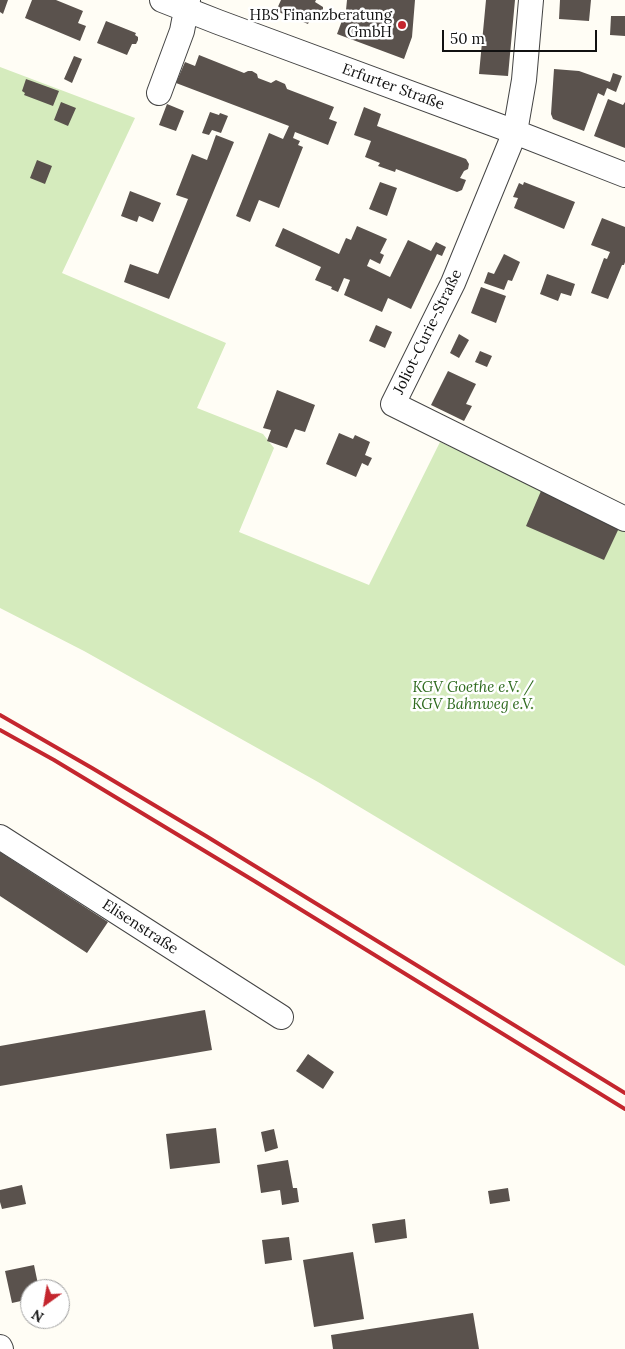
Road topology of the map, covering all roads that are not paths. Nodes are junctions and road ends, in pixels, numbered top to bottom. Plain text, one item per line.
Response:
1 (162, 0) edge
2 (531, 0) edge
3 (187, 5) edge
4 (159, 94) dead end
5 (515, 132) junction
6 (625, 174) edge
7 (625, 519) edge
8 (0, 837) edge
9 (281, 1017) dead end

1 - 3 street, Erfurter Straße
2 - 5 street
3 - 4 street
3 - 5 street, Erfurter Straße
5 - 6 street, Erfurter Straße
5 - 7 street, Joliot-Curie-Straße
8 - 9 street, Elisenstraße

